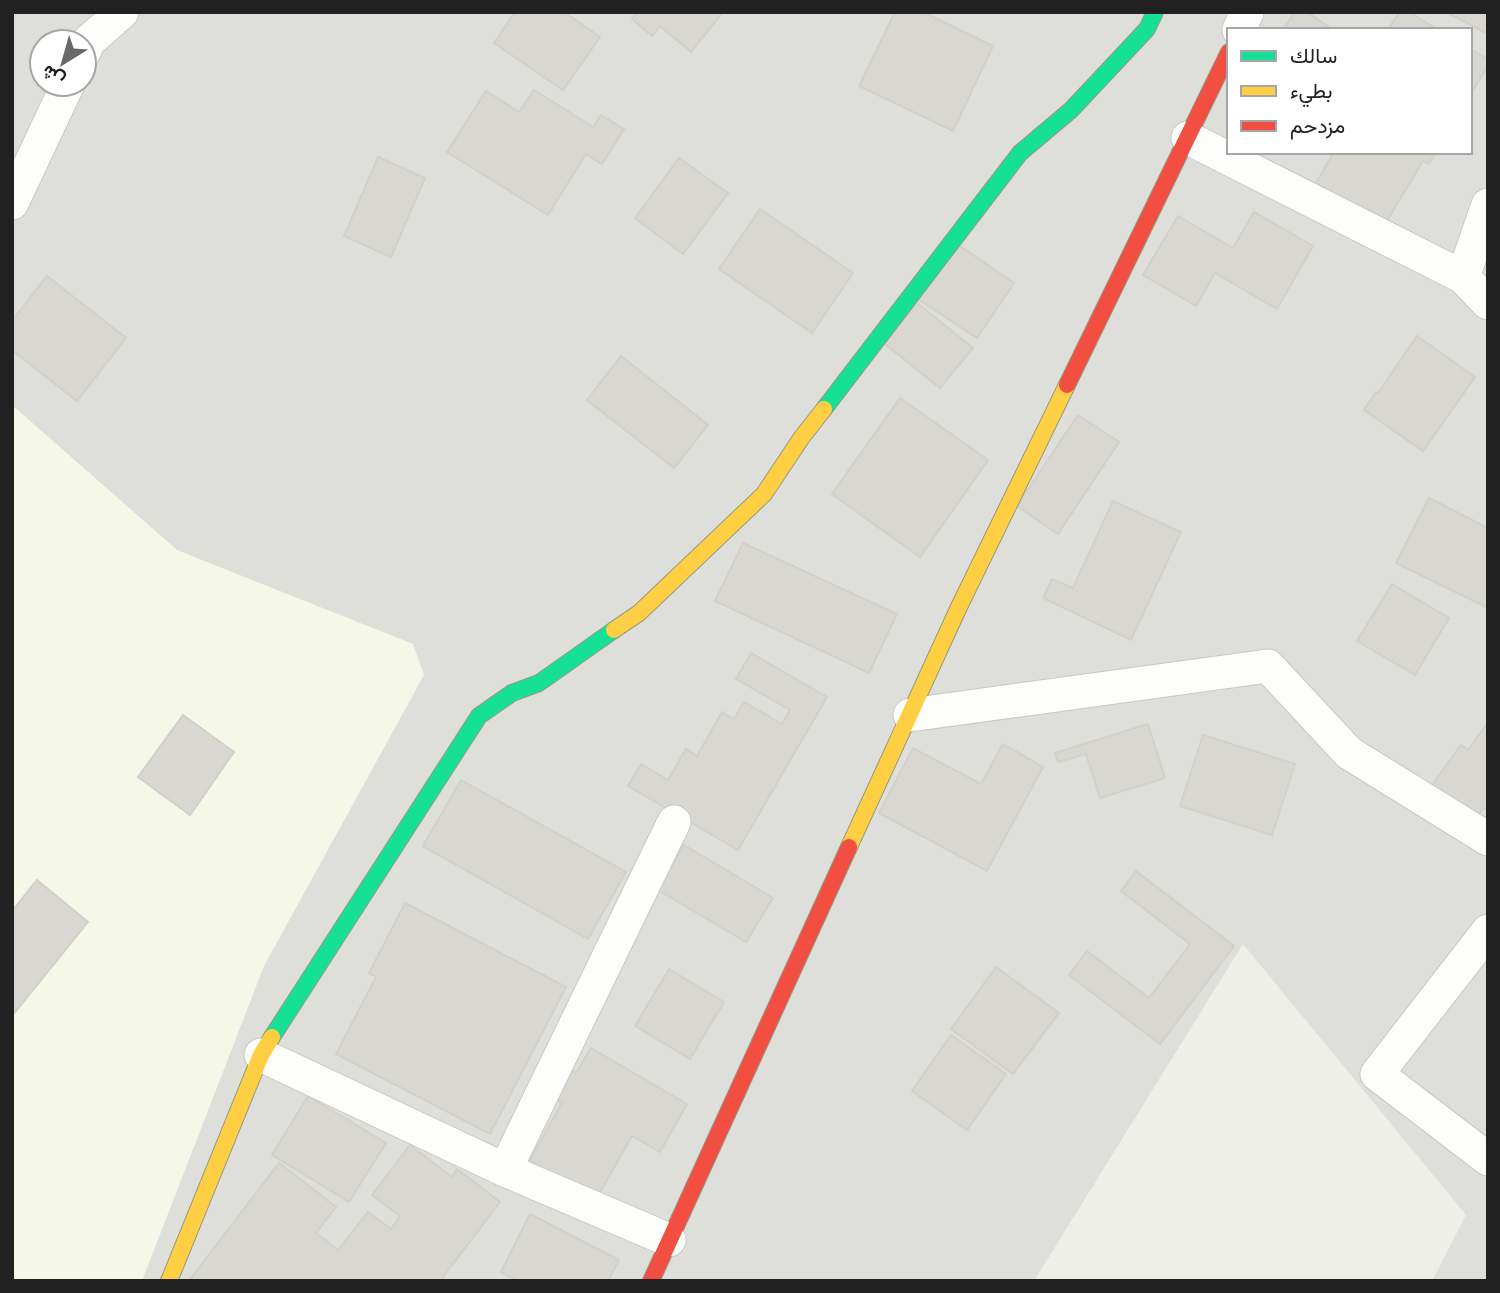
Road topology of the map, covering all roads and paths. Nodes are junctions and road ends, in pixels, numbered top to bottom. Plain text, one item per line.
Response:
1 (122, 12) edge
2 (1155, 12) edge
3 (1248, 12) edge
4 (1240, 28) edge
5 (98, 33) edge
6 (1227, 56) edge
7 (61, 98) edge
8 (1188, 138) junction
9 (12, 204) edge
10 (1488, 205) edge
11 (1463, 277) junction
12 (1488, 303) edge
13 (910, 715) junction
14 (674, 822) dead end
15 (1488, 839) edge
16 (1488, 931) edge
17 (261, 1055) junction
18 (1488, 1159) edge
19 (505, 1170) junction
20 (669, 1240) junction
21 (169, 1281) edge
22 (651, 1281) edge

1 - 5 street
2 - 17 street
3 - 4 street
6 - 8 street
7 - 9 street
8 - 11 street
8 - 13 street
10 - 11 street
11 - 12 street
13 - 15 street
13 - 20 street
14 - 19 street
16 - 18 street
17 - 19 street
17 - 21 street
19 - 20 street
20 - 22 street

